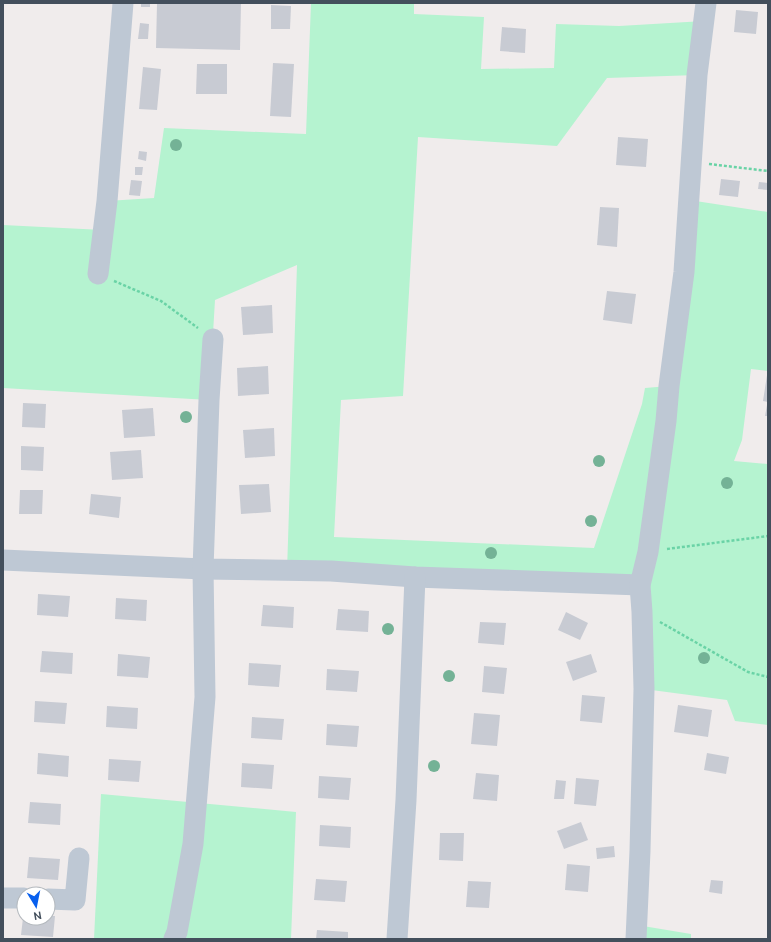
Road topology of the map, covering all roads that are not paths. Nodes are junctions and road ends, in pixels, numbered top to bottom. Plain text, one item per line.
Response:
1 (122, 3) edge
2 (706, 3) edge
3 (98, 274) road end
4 (213, 339) road end
5 (3, 560) edge
6 (203, 569) junction
7 (415, 577) junction
8 (640, 585) junction
9 (79, 858) dead end
10 (3, 898) edge
11 (16, 898) edge
12 (56, 899) edge
13 (174, 939) edge
14 (397, 939) edge
15 (636, 939) edge

1 - 3 street
2 - 8 street
4 - 6 street
5 - 6 street
6 - 7 street
6 - 13 street
7 - 8 street
7 - 14 street
8 - 15 street
9 - 12 street
10 - 11 street

